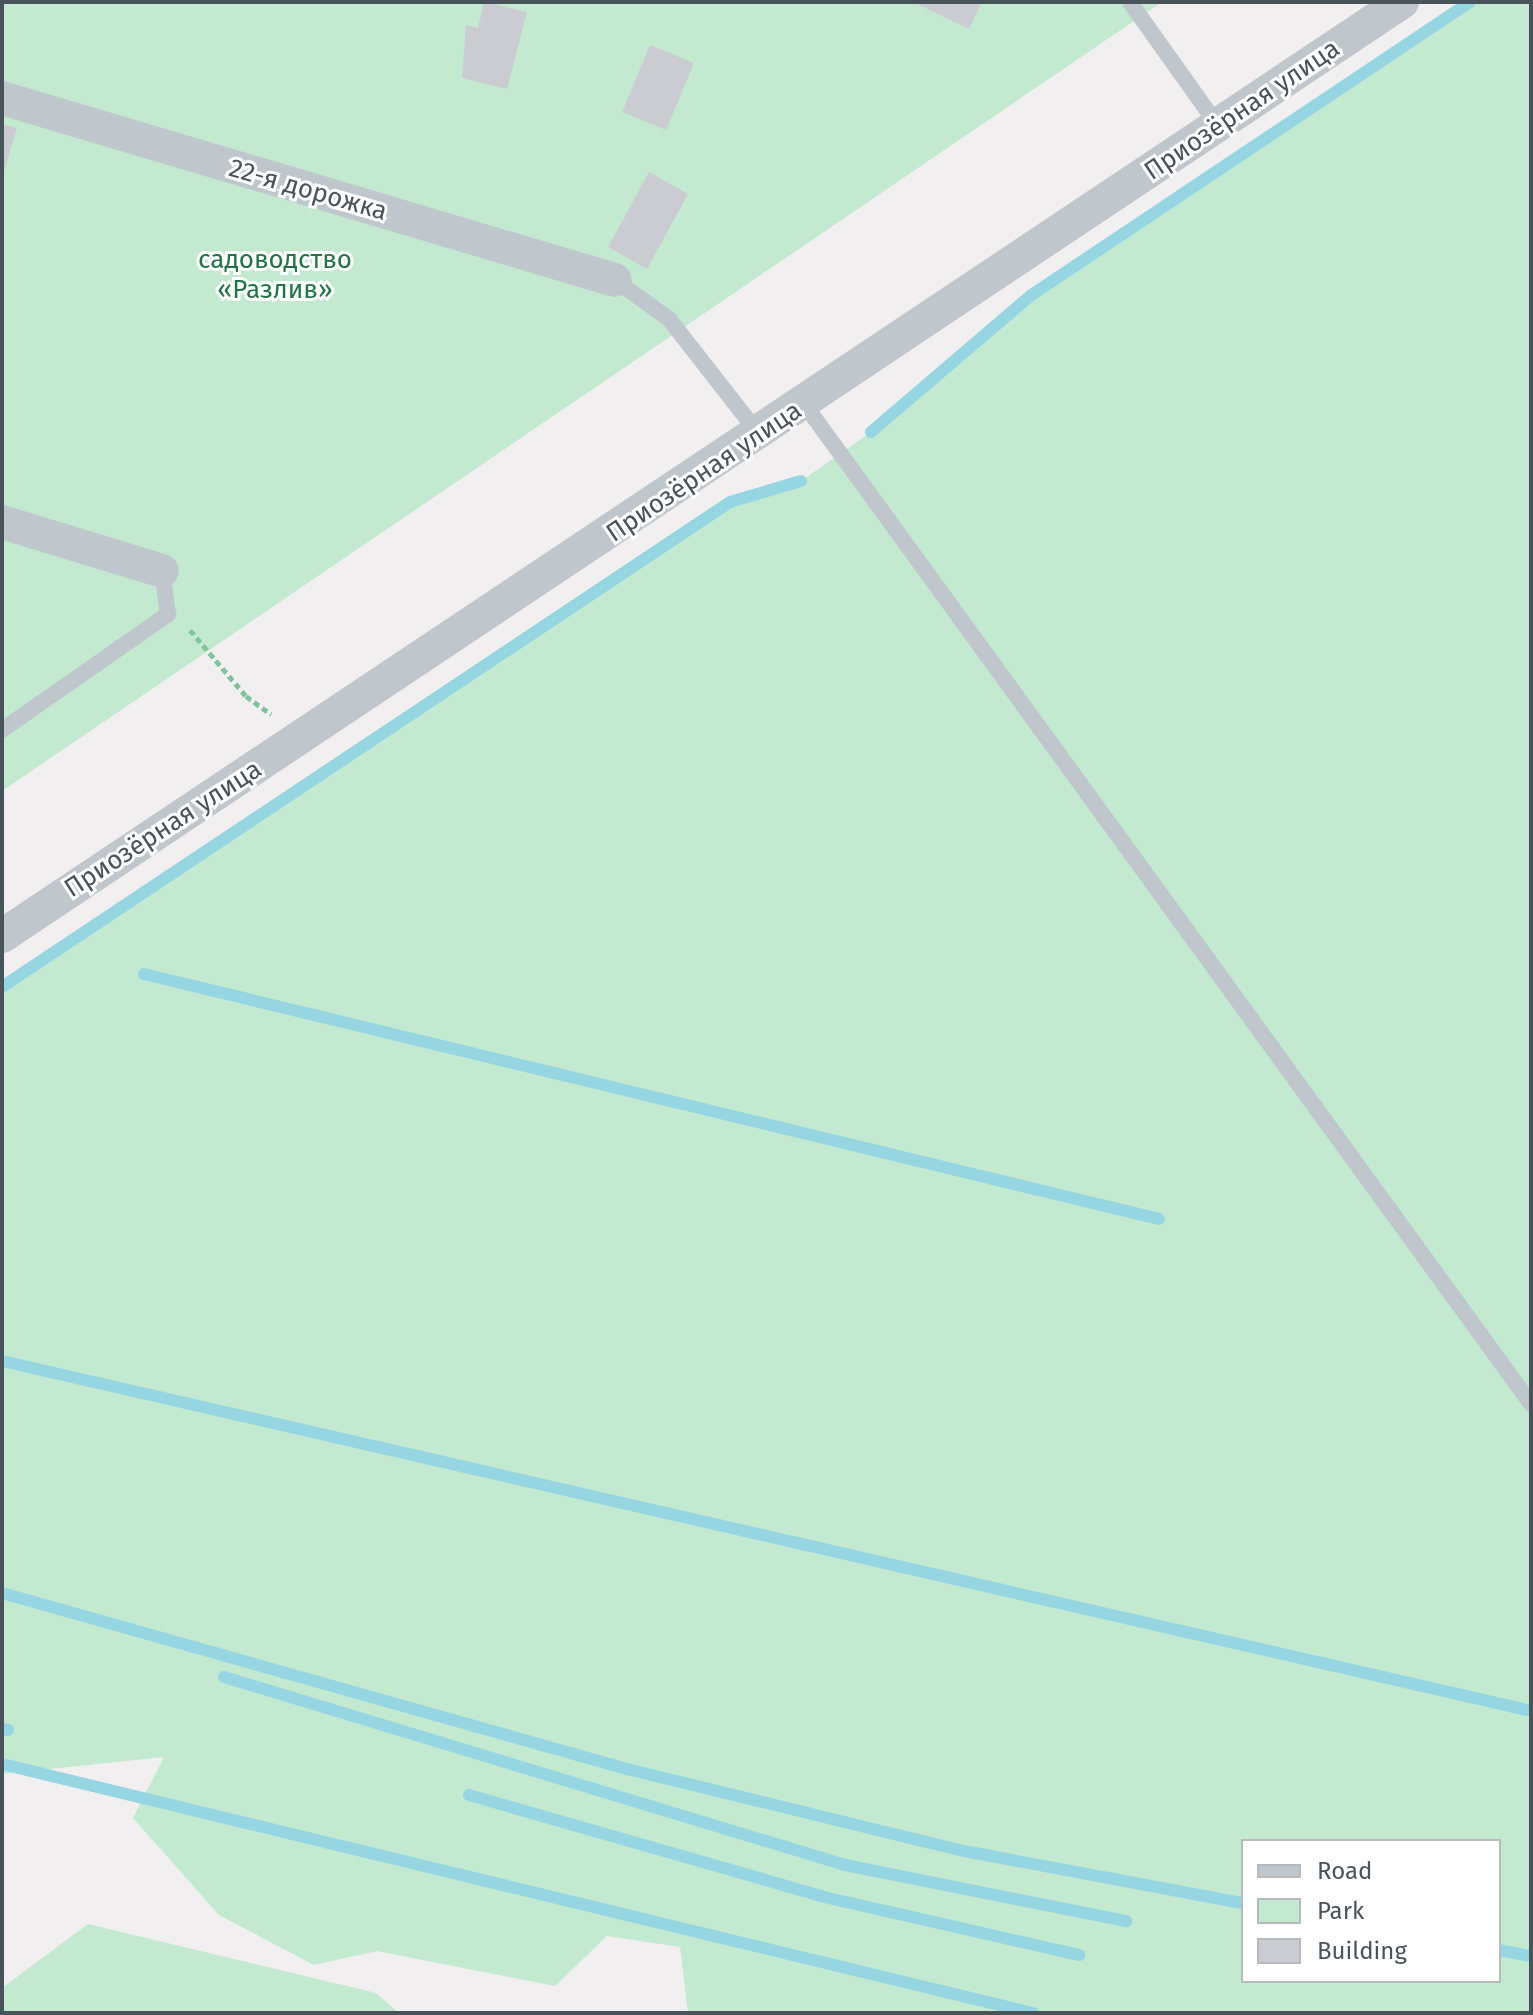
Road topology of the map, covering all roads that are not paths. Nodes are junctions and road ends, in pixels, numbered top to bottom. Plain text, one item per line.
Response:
1 (1130, 2) edge
2 (1402, 2) edge
3 (2, 98) edge
4 (1218, 126) junction
5 (615, 280) joint
6 (805, 405) junction
7 (760, 435) junction
8 (2, 522) edge
9 (162, 571) joint
10 (2, 730) edge
11 (2, 936) edge
12 (1531, 1404) edge

1 - 4 lane
2 - 4 street, Приозёрная улица
3 - 5 street, 22-я дорожка
4 - 6 street, Приозёрная улица
5 - 7 lane
6 - 7 street, Приозёрная улица
6 - 12 lane
7 - 11 street, Приозёрная улица
8 - 9 street
9 - 10 lane

